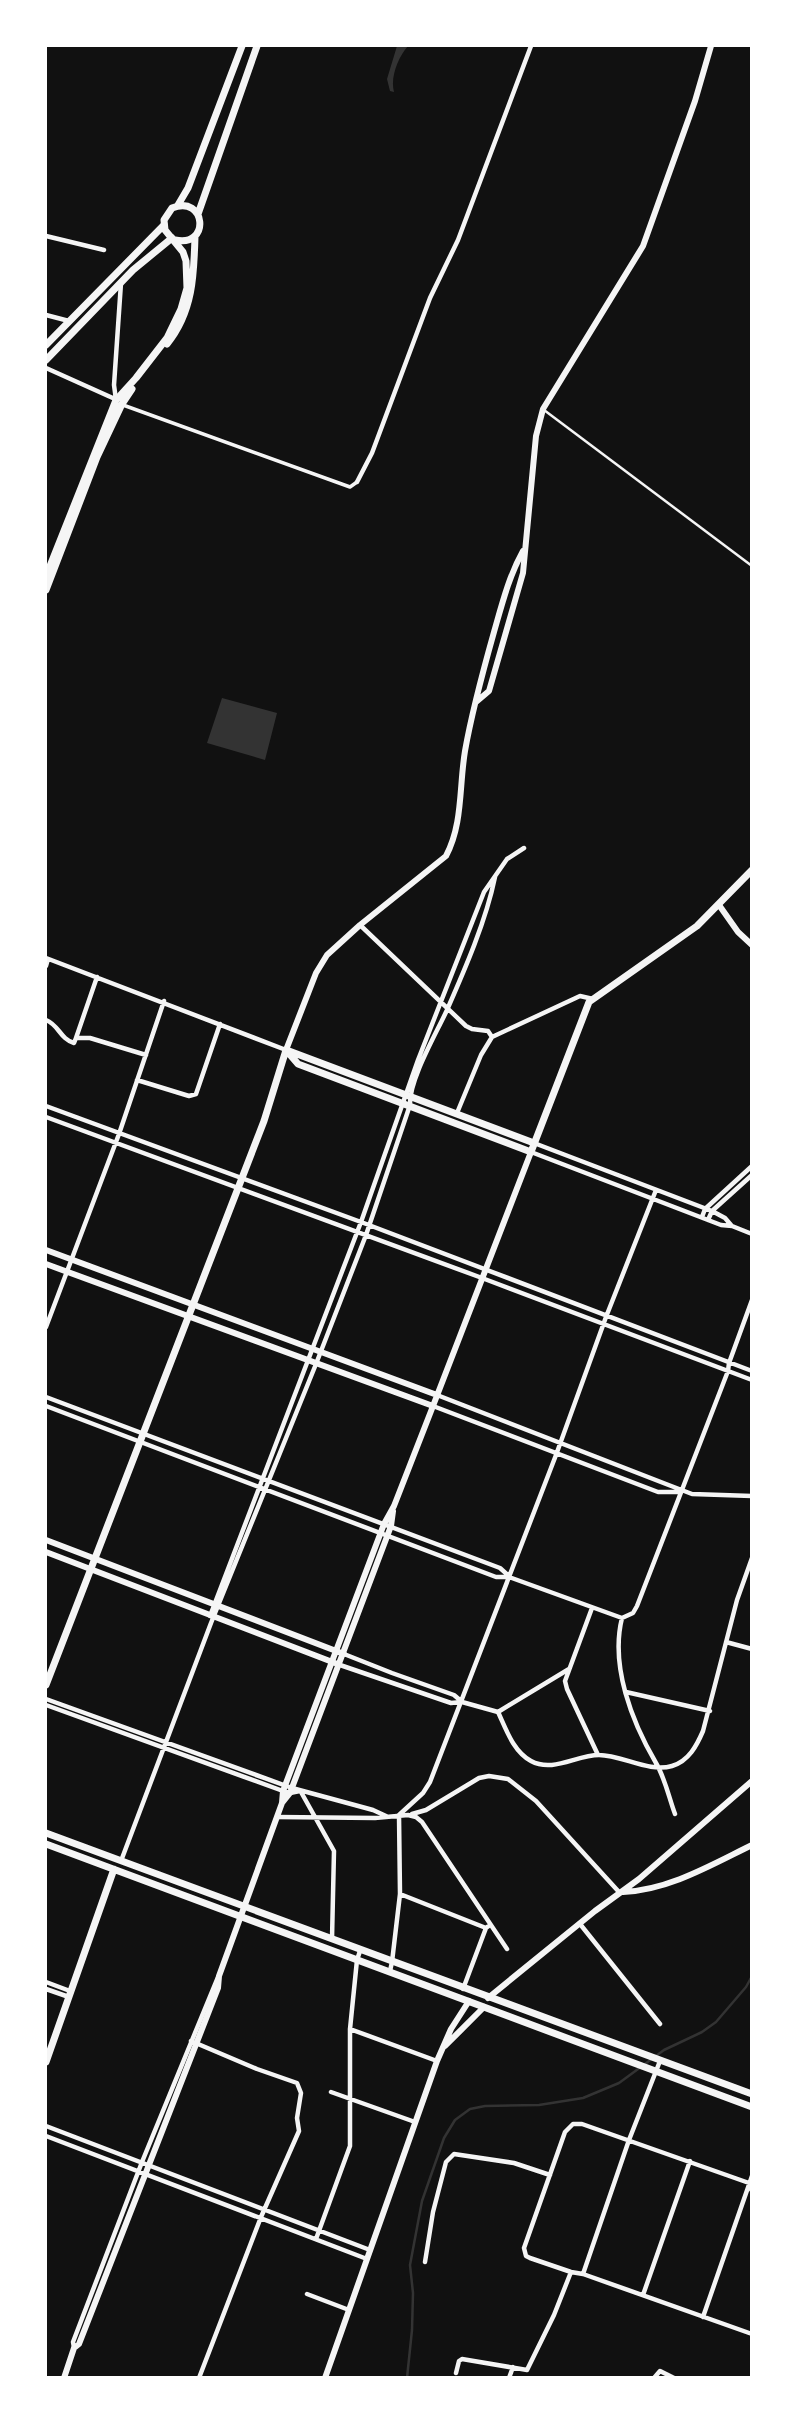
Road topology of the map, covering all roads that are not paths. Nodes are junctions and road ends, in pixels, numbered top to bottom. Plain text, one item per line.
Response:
1 (242, 46) edge
2 (257, 46) edge
3 (531, 46) edge
4 (711, 46) edge
5 (177, 205) junction
6 (198, 214) junction
7 (164, 225) junction
8 (46, 236) edge
9 (195, 236) junction
10 (173, 239) junction
11 (104, 250) dead end
12 (121, 282) junction
13 (46, 315) edge
14 (69, 321) junction
15 (46, 345) edge
16 (46, 360) edge
17 (46, 368) edge
18 (119, 402) junction
19 (543, 409) junction
20 (357, 482) joint
21 (751, 566) edge
22 (46, 576) edge
23 (46, 590) edge
24 (524, 848) dead end
25 (751, 870) edge
26 (495, 877) junction
27 (719, 905) junction
28 (360, 925) junction
29 (468, 933) junction
30 (476, 936) junction
31 (751, 945) edge
32 (461, 954) junction
33 (468, 957) junction
34 (47, 958) edge
35 (46, 966) edge
36 (97, 977) junction
37 (593, 999) junction
38 (164, 1002) junction
39 (442, 1003) junction
40 (447, 1009) junction
41 (46, 1020) edge
42 (220, 1024) junction
43 (492, 1037) junction
44 (76, 1038) junction
45 (286, 1050) junction
46 (146, 1055) junction
47 (137, 1080) junction
48 (407, 1100) junction
49 (46, 1106) edge
50 (456, 1114) junction
51 (46, 1117) edge
52 (119, 1134) junction
53 (115, 1143) junction
54 (534, 1143) junction
55 (531, 1152) junction
56 (751, 1166) edge
57 (751, 1175) edge
58 (242, 1178) junction
59 (238, 1188) junction
60 (656, 1190) junction
61 (653, 1199) junction
62 (705, 1209) junction
63 (712, 1211) junction
64 (702, 1217) junction
65 (708, 1220) junction
66 (361, 1222) junction
67 (370, 1226) junction
68 (732, 1226) junction
69 (357, 1232) junction
70 (751, 1234) edge
71 (366, 1236) junction
72 (46, 1250) edge
73 (71, 1260) junction
74 (46, 1264) edge
75 (485, 1269) junction
76 (67, 1272) junction
77 (482, 1278) junction
78 (751, 1300) edge
79 (193, 1305) junction
80 (189, 1316) junction
81 (606, 1317) junction
82 (603, 1324) junction
83 (46, 1328) edge
84 (312, 1348) junction
85 (321, 1352) junction
86 (307, 1361) junction
87 (729, 1363) junction
88 (316, 1364) junction
89 (728, 1371) junction
90 (751, 1371) edge
91 (751, 1380) edge
92 (437, 1395) junction
93 (46, 1397) edge
94 (46, 1406) edge
95 (433, 1406) junction
96 (144, 1434) junction
97 (141, 1442) junction
98 (559, 1444) junction
99 (556, 1455) junction
100 (262, 1479) junction
101 (269, 1482) junction
102 (258, 1487) junction
103 (266, 1490) junction
104 (681, 1491) junction
105 (751, 1496) edge
106 (387, 1525) junction
107 (384, 1534) junction
108 (46, 1540) edge
109 (46, 1552) edge
110 (751, 1558) edge
111 (92, 1559) junction
112 (89, 1569) junction
113 (509, 1577) junction
114 (216, 1606) junction
115 (592, 1608) junction
116 (213, 1615) junction
117 (624, 1618) junction
118 (726, 1642) junction
119 (751, 1649) edge
120 (337, 1650) junction
121 (344, 1654) junction
122 (332, 1662) junction
123 (340, 1665) junction
124 (569, 1669) junction
125 (46, 1685) edge
126 (625, 1692) junction
127 (46, 1699) edge
128 (462, 1702) junction
129 (46, 1705) edge
130 (710, 1711) junction
131 (498, 1712) junction
132 (165, 1745) junction
133 (598, 1755) junction
134 (658, 1767) junction
135 (751, 1781) edge
136 (287, 1790) junction
137 (300, 1791) junction
138 (675, 1814) dead end
139 (399, 1815) junction
140 (408, 1815) junction
141 (386, 1816) junction
142 (277, 1817) junction
143 (314, 1817) junction
144 (46, 1833) edge
145 (46, 1844) edge
146 (751, 1847) edge
147 (121, 1861) junction
148 (114, 1869) junction
149 (619, 1892) junction
150 (400, 1894) junction
151 (580, 1924) junction
152 (488, 1926) junction
153 (332, 1941) junction
154 (507, 1949) dead end
155 (360, 1951) junction
156 (358, 1960) junction
157 (392, 1962) junction
158 (389, 1972) junction
159 (46, 1982) edge
160 (46, 1989) edge
161 (463, 1989) junction
162 (70, 1994) junction
163 (488, 1998) junction
164 (469, 2001) junction
165 (484, 2007) junction
166 (660, 2024) dead end
167 (351, 2029) junction
168 (194, 2042) junction
169 (444, 2047) junction
170 (658, 2060) junction
171 (437, 2061) junction
172 (46, 2062) edge
173 (652, 2070) junction
174 (331, 2092) dead end
175 (751, 2094) edge
176 (351, 2098) junction
177 (751, 2107) edge
178 (416, 2123) junction
179 (46, 2126) edge
180 (46, 2136) edge
181 (629, 2140) junction
182 (690, 2161) junction
183 (146, 2164) junction
184 (142, 2173) junction
185 (550, 2175) junction
186 (750, 2180) edge
187 (751, 2191) edge
188 (265, 2208) junction
189 (261, 2217) junction
190 (320, 2230) junction
191 (316, 2239) junction
192 (371, 2250) junction
193 (367, 2260) junction
194 (425, 2262) dead end
195 (571, 2272) junction
196 (583, 2274) junction
197 (307, 2294) dead end
198 (643, 2295) junction
199 (349, 2311) junction
200 (703, 2317) junction
201 (751, 2334) edge
202 (513, 2367) junction
203 (456, 2373) dead end
204 (64, 2378) edge
205 (199, 2378) edge
206 (325, 2378) edge
207 (509, 2378) edge
208 (654, 2378) edge
209 (674, 2378) edge

1 - 5 main road
2 - 6 main road
3 - 20 street
4 - 19 street
5 - 6 main road
5 - 7 main road
6 - 9 main road
7 - 10 main road
7 - 14 main road
8 - 11 street
9 - 10 main road
9 - 18 main road
10 - 12 main road
10 - 18 main road
12 - 16 main road
12 - 18 street
13 - 14 street
14 - 15 main road
17 - 18 street
18 - 20 street
18 - 22 main road
18 - 23 main road
19 - 21 lane
19 - 28 street
24 - 26 street
25 - 27 main road
26 - 29 street
26 - 30 street
27 - 31 street
27 - 37 main road
28 - 39 street
28 - 45 street
29 - 30 street
29 - 32 street
30 - 33 street
32 - 33 street
32 - 39 street
33 - 40 street
34 - 35 street
34 - 36 street
36 - 38 street
36 - 44 street
37 - 43 street
37 - 54 main road
38 - 42 street
38 - 46 street
39 - 40 street
39 - 48 street
40 - 43 street
40 - 48 street
41 - 44 street
42 - 45 street
42 - 47 street
43 - 50 street
44 - 46 street
45 - 48 main road
45 - 58 main road
46 - 47 street
47 - 52 street
48 - 50 main road
48 - 55 main road
48 - 66 street
48 - 67 street
49 - 52 street
50 - 54 main road
51 - 53 street
52 - 53 street
52 - 58 street
53 - 59 street
53 - 73 street
54 - 55 main road
54 - 60 street
55 - 61 street
55 - 75 street
56 - 62 street
57 - 63 street
58 - 59 main road
58 - 66 street
59 - 69 street
59 - 79 main road
60 - 61 street
60 - 62 street
61 - 64 street
61 - 81 street
62 - 63 street
62 - 64 street
63 - 65 street
63 - 68 street
64 - 65 street
65 - 68 street
66 - 67 street
66 - 69 street
67 - 71 street
67 - 75 street
68 - 70 street
69 - 71 street
69 - 84 street
71 - 77 street
71 - 85 street
72 - 73 street
73 - 76 street
73 - 79 street
74 - 76 street
75 - 77 street
75 - 81 street
76 - 80 street
76 - 83 street
77 - 82 street
77 - 92 street
78 - 87 street
79 - 80 main road
79 - 84 street
80 - 86 street
80 - 96 main road
81 - 82 street
81 - 87 street
82 - 89 street
82 - 98 street
84 - 85 street
84 - 86 street
85 - 88 street
85 - 92 street
86 - 88 street
86 - 100 street
87 - 89 street
87 - 90 street
88 - 95 street
88 - 101 street
89 - 91 street
89 - 104 street
92 - 95 street
92 - 98 street
93 - 96 street
94 - 97 street
95 - 99 street
95 - 106 street
96 - 97 main road
96 - 100 street
97 - 102 street
97 - 111 main road
98 - 99 street
98 - 104 street
99 - 104 street
99 - 113 street
100 - 101 street
100 - 102 street
101 - 103 street
101 - 106 street
102 - 103 street
102 - 114 street
103 - 107 street
103 - 114 street
104 - 105 street
104 - 117 street
106 - 107 street
106 - 113 street
107 - 113 street
107 - 120 street
107 - 121 street
108 - 111 street
109 - 112 street
110 - 118 street
111 - 112 main road
111 - 114 street
112 - 116 street
112 - 125 main road
113 - 115 street
113 - 128 street
114 - 116 street
114 - 120 street
115 - 117 street
115 - 124 street
116 - 122 street
116 - 132 street
117 - 126 street
118 - 119 street
118 - 130 street
120 - 121 street
120 - 122 street
121 - 123 street
121 - 128 street
122 - 123 street
122 - 136 street
123 - 128 street
123 - 136 street
124 - 131 street
124 - 133 street
126 - 130 street
126 - 134 street
127 - 132 street
128 - 131 street
128 - 139 street
129 - 132 street
130 - 134 street
131 - 133 street
132 - 136 street
132 - 147 street
133 - 134 street
134 - 138 street
135 - 149 street
136 - 137 street
136 - 142 street
137 - 141 street
137 - 143 street
139 - 140 street
139 - 141 street
139 - 150 street
140 - 149 street
140 - 152 street
141 - 143 street
142 - 143 street
142 - 168 street
143 - 153 street
144 - 147 main road
145 - 148 main road
146 - 149 street
147 - 153 main road
148 - 156 main road
148 - 162 main road
149 - 151 street
150 - 152 street
150 - 157 street
151 - 163 street
151 - 166 street
152 - 154 street
152 - 161 street
153 - 155 main road
155 - 156 street
155 - 157 main road
156 - 158 main road
156 - 167 street
157 - 158 street
157 - 161 main road
158 - 164 main road
159 - 162 street
160 - 162 street
161 - 163 main road
162 - 172 main road
163 - 170 main road
164 - 165 main road
164 - 169 street
165 - 169 street
165 - 173 main road
167 - 171 street
167 - 176 street
168 - 183 street
168 - 188 street
169 - 171 street
170 - 173 street
170 - 175 main road
171 - 178 street
173 - 177 main road
173 - 181 street
174 - 176 street
176 - 178 street
176 - 190 street
178 - 192 street
179 - 183 street
180 - 184 street
181 - 182 street
181 - 185 street
181 - 196 street
182 - 186 street
182 - 198 street
183 - 184 street
183 - 188 street
184 - 189 street
184 - 204 street
185 - 194 street
185 - 195 street
186 - 187 street
186 - 200 street
188 - 189 street
188 - 190 street
189 - 191 street
189 - 205 street
190 - 191 street
190 - 192 street
191 - 193 street
192 - 193 street
193 - 199 street
195 - 196 street
195 - 202 street
196 - 198 street
197 - 199 street
198 - 200 street
199 - 206 street
200 - 201 street
202 - 203 street
202 - 207 street
208 - 209 street

